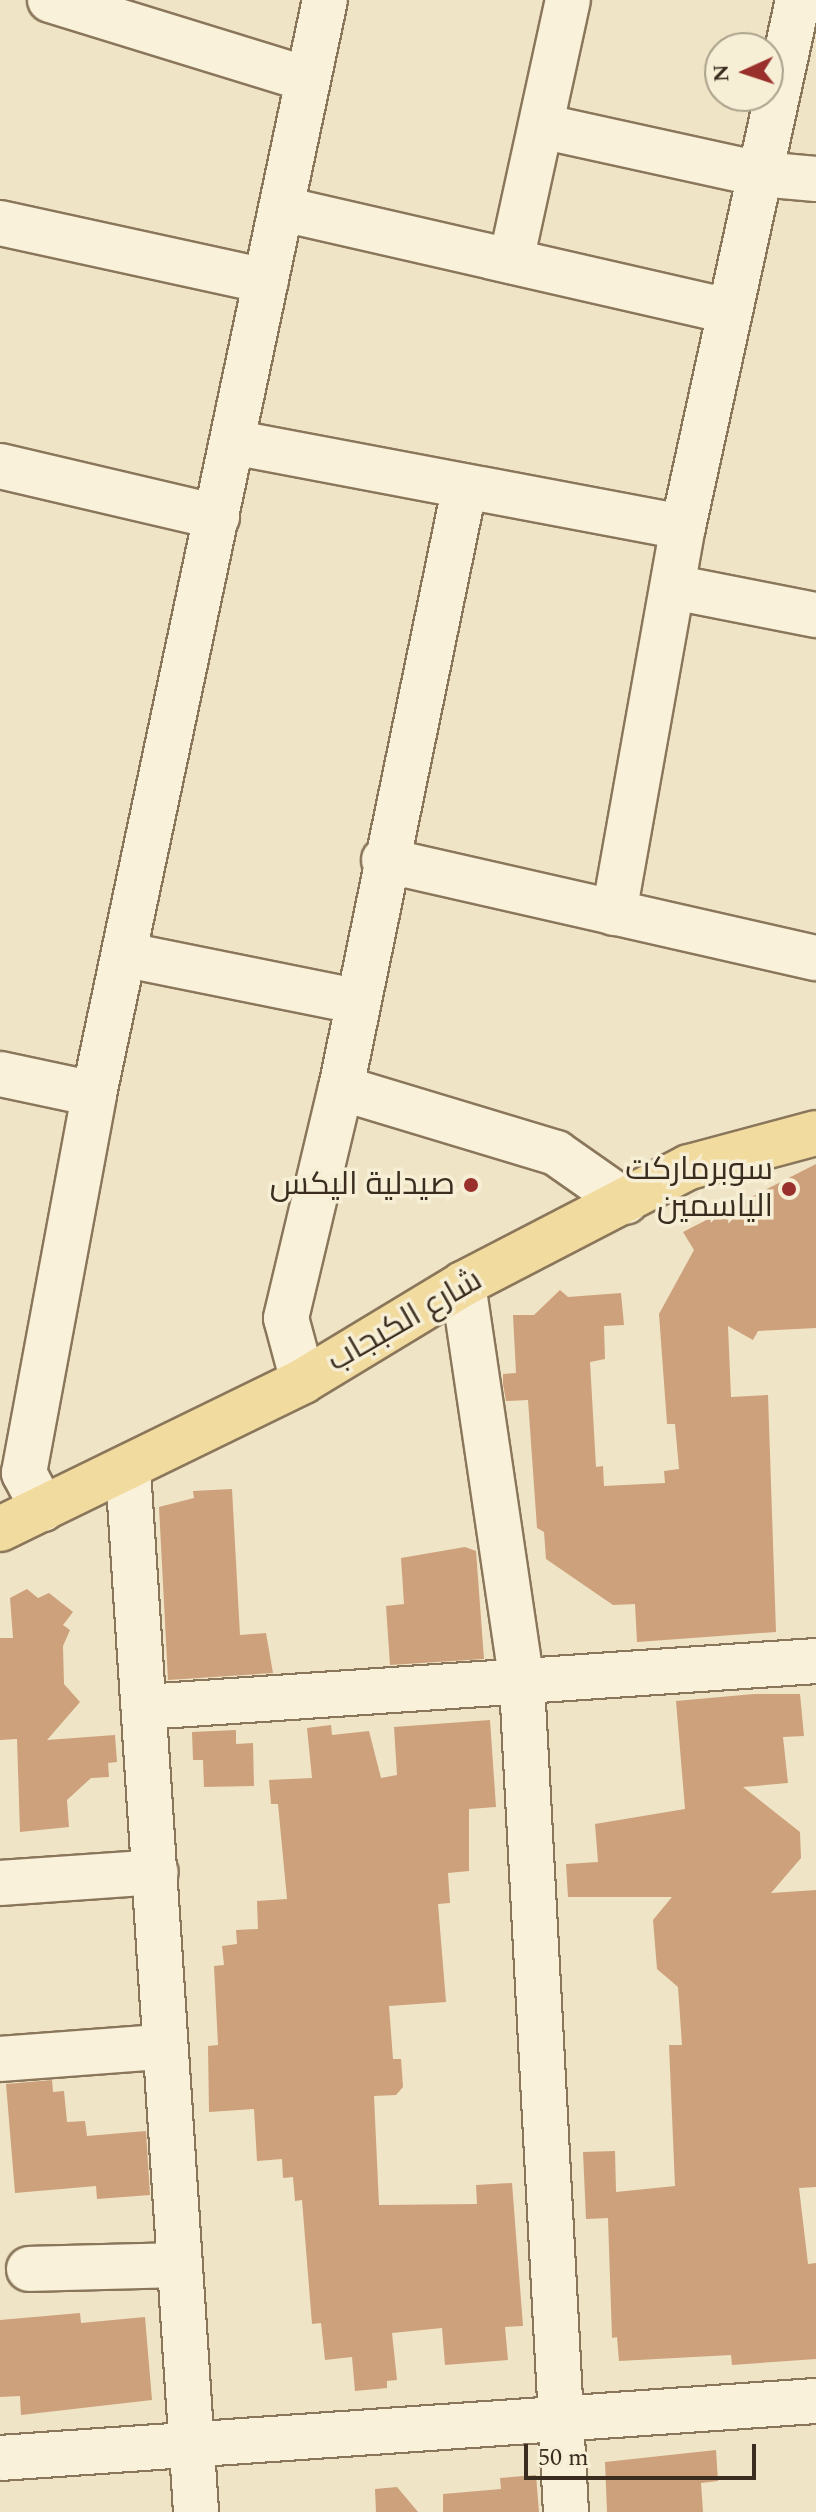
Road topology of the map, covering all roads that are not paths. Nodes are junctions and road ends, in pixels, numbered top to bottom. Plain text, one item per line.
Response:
1 (50, 0) edge
2 (325, 0) edge
3 (568, 0) edge
4 (798, 0) edge
5 (304, 78) junction
6 (541, 126) junction
7 (760, 174) junction
8 (816, 179) edge
9 (283, 209) junction
10 (0, 223) edge
11 (511, 261) junction
12 (266, 281) junction
13 (730, 311) junction
14 (232, 442) junction
15 (0, 466) edge
16 (464, 490) junction
17 (217, 517) junction
18 (683, 527) junction
19 (673, 587) junction
20 (816, 615) edge
21 (384, 860) junction
22 (614, 913) junction
23 (127, 955) junction
24 (816, 958) edge
25 (356, 1001) junction
26 (0, 1074) edge
27 (341, 1088) junction
28 (94, 1094) junction
29 (816, 1133) edge
30 (626, 1202) junction
31 (463, 1284) junction
32 (303, 1381) junction
33 (128, 1471) junction
34 (43, 1509) junction
35 (0, 1529) edge
36 (816, 1661) edge
37 (522, 1684) junction
38 (145, 1707) junction
39 (156, 1872) junction
40 (0, 1883) edge
41 (161, 2047) junction
42 (0, 2059) edge
43 (178, 2265) junction
44 (29, 2269) dead end
45 (816, 2401) edge
46 (558, 2419) junction
47 (191, 2445) junction
48 (0, 2458) edge
49 (196, 2512) edge
50 (566, 2512) edge

1 - 5 street
2 - 5 street
3 - 6 street
4 - 7 street
5 - 9 street
6 - 7 street
6 - 11 street
7 - 8 street
7 - 13 street
9 - 11 street
9 - 12 street
10 - 12 street
11 - 13 street
12 - 14 street
13 - 18 street
14 - 16 street
14 - 17 street
15 - 17 street
16 - 18 street
16 - 21 street
17 - 23 street
18 - 19 street
19 - 20 street
19 - 22 street
21 - 22 street
21 - 25 street
22 - 24 street
23 - 25 street
23 - 28 street
25 - 27 street
26 - 28 street
27 - 30 street
27 - 32 street
28 - 34 street
29 - 30 main road, شارع الكبجاب
30 - 31 main road, شارع الكبجاب
31 - 32 main road, شارع الكبجاب
31 - 37 street
32 - 33 main road, شارع الكبجاب
33 - 34 main road, شارع الكبجاب
33 - 38 street
34 - 35 main road, شارع الكبجاب
36 - 37 street
37 - 38 street
37 - 46 street
38 - 39 street
39 - 40 street
39 - 41 street
41 - 42 street
41 - 43 street
43 - 44 street
43 - 47 street
45 - 46 street
46 - 47 street
46 - 50 street
47 - 48 street
47 - 49 street

